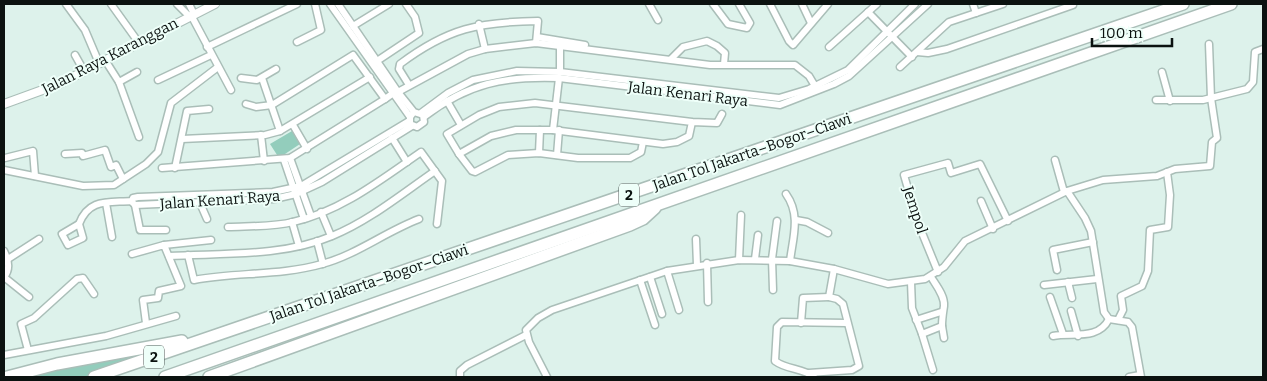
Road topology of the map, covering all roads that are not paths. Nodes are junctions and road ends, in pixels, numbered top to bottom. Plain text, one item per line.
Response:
1 (66, 4) edge
2 (111, 4) edge
3 (178, 4) edge
4 (189, 4) edge
5 (214, 4) edge
6 (297, 4) edge
7 (316, 4) edge
8 (330, 4) edge
9 (338, 4) edge
10 (389, 4) edge
11 (406, 4) edge
12 (649, 4) edge
13 (713, 4) edge
14 (740, 4) edge
15 (770, 4) edge
16 (802, 4) edge
17 (828, 4) edge
18 (877, 4) edge
19 (915, 4) edge
20 (928, 4) edge
21 (973, 4) edge
22 (980, 4) edge
23 (1004, 4) edge
24 (1184, 4) edge
25 (1231, 4) edge
26 (1073, 5) edge
27 (1055, 7) edge
28 (868, 12) junction
29 (979, 12) junction
30 (191, 15) junction
31 (658, 20) dead end
32 (811, 23) junction
33 (480, 24) junction
34 (353, 26) junction
35 (888, 30) junction
36 (893, 36) junction
37 (537, 40) junction
38 (297, 42) dead end
39 (139, 43) junction
40 (560, 43) junction
41 (1209, 44) dead end
42 (207, 47) junction
43 (829, 47) dead end
44 (485, 49) junction
45 (1263, 49) edge
46 (211, 55) junction
47 (914, 55) junction
48 (75, 56) dead end
49 (671, 58) junction
50 (377, 61) junction
51 (102, 62) junction
52 (724, 64) junction
53 (218, 67) junction
54 (900, 67) dead end
55 (276, 69) dead end
56 (84, 71) junction
57 (137, 72) dead end
58 (1162, 72) dead end
59 (559, 75) junction
60 (370, 77) junction
61 (241, 78) dead end
62 (262, 78) junction
63 (158, 80) dead end
64 (119, 82) junction
65 (409, 85) junction
66 (231, 90) dead end
67 (811, 90) junction
68 (395, 93) junction
69 (1211, 98) junction
70 (385, 99) junction
71 (1156, 100) dead end
72 (446, 101) junction
73 (1170, 101) junction
74 (4, 104) edge
75 (246, 104) dead end
76 (272, 105) junction
77 (556, 105) junction
78 (209, 108) dead end
79 (722, 114) dead end
80 (415, 118) junction
81 (692, 122) junction
82 (293, 125) junction
83 (461, 125) junction
84 (540, 130) junction
85 (556, 130) junction
86 (280, 131) junction
87 (261, 135) junction
88 (139, 137) dead end
89 (392, 138) junction
90 (182, 139) junction
91 (643, 142) junction
92 (307, 149) junction
93 (539, 153) junction
94 (65, 154) dead end
95 (459, 154) junction
96 (558, 155) junction
97 (5, 156) edge
98 (287, 159) junction
99 (1055, 160) dead end
100 (264, 161) junction
101 (407, 162) junction
102 (162, 168) dead end
103 (175, 168) junction
104 (6, 170) edge
105 (436, 170) junction
106 (1167, 172) junction
107 (35, 176) junction
108 (123, 179) junction
109 (298, 190) junction
110 (1066, 192) junction
111 (786, 194) dead end
112 (981, 201) dead end
113 (106, 203) junction
114 (133, 203) junction
115 (200, 203) junction
116 (658, 205) junction
117 (321, 212) junction
118 (741, 215) dead end
119 (311, 216) junction
120 (207, 219) dead end
121 (304, 219) junction
122 (419, 220) dead end
123 (796, 220) junction
124 (1008, 221) junction
125 (292, 222) junction
126 (777, 222) dead end
127 (79, 224) dead end
128 (436, 224) dead end
129 (228, 227) dead end
130 (993, 229) junction
131 (166, 230) dead end
132 (828, 233) dead end
133 (758, 235) dead end
134 (331, 236) junction
135 (112, 237) dead end
136 (39, 239) dead end
137 (696, 239) dead end
138 (211, 240) dead end
139 (316, 241) junction
140 (1093, 242) junction
141 (164, 244) junction
142 (299, 246) junction
143 (4, 251) edge
144 (132, 254) dead end
145 (188, 255) junction
146 (169, 256) dead end
147 (755, 259) junction
148 (772, 259) junction
149 (8, 260) junction
150 (739, 260) junction
151 (790, 261) junction
152 (323, 264) junction
153 (707, 264) junction
154 (697, 265) junction
155 (834, 269) junction
156 (1057, 270) dead end
157 (667, 271) junction
158 (938, 272) junction
159 (4, 277) edge
160 (650, 277) junction
161 (931, 277) junction
162 (1098, 279) junction
163 (640, 280) junction
164 (911, 282) junction
165 (1068, 282) junction
166 (1044, 286) dead end
167 (773, 290) dead end
168 (94, 294) dead end
169 (29, 297) dead end
170 (829, 297) junction
171 (1050, 297) dead end
172 (1072, 298) dead end
173 (708, 302) dead end
174 (679, 310) dead end
175 (1071, 311) dead end
176 (941, 312) junction
177 (662, 314) dead end
178 (176, 316) dead end
179 (1109, 319) junction
180 (916, 320) junction
181 (1118, 320) junction
182 (847, 322) junction
183 (146, 323) junction
184 (801, 323) junction
185 (655, 325) dead end
186 (942, 326) junction
187 (922, 334) junction
188 (1063, 334) junction
189 (526, 335) junction
190 (214, 336) junction
191 (1053, 336) dead end
192 (1078, 336) junction
193 (944, 338) dead end
194 (28, 350) junction
195 (4, 355) edge
196 (933, 370) dead end
197 (811, 375) edge
198 (1140, 376) edge
199 (8, 377) edge
200 (94, 377) edge
201 (165, 377) edge
202 (209, 377) edge
203 (460, 377) edge
204 (547, 377) edge
205 (1129, 377) edge

1 - 51 street
2 - 39 street
3 - 30 street
4 - 30 street
5 - 30 street, Jalan Raya Karanggan
6 - 42 street
7 - 38 street
8 - 68 street
9 - 34 street
10 - 34 street
11 - 50 street
12 - 31 street
13 - 14 street
15 - 32 street
16 - 32 street
17 - 32 street
18 - 28 street
19 - 35 street, Jalan Kenari Raya
20 - 36 street, Jalan Kenari Raya
21 - 29 street
22 - 29 street
23 - 29 street
24 - 190 highway, Jalan Tol Jakarta–Bogor–Ciawi / 2
25 - 116 highway, Jalan Tol Jakarta–Bogor–Ciawi / 2
26 - 27 street
27 - 47 street
28 - 35 street
28 - 43 street
29 - 47 street
30 - 39 street, Jalan Raya Karanggan
30 - 42 street
33 - 37 street
33 - 44 street
33 - 65 street
34 - 50 street
35 - 36 street
35 - 67 street, Jalan Kenari Raya
36 - 47 street
36 - 67 street, Jalan Kenari Raya
37 - 40 street
37 - 44 street
39 - 51 street, Jalan Raya Karanggan
40 - 49 street
40 - 59 street
41 - 69 street
42 - 46 street
44 - 65 street
45 - 69 street
46 - 53 street
46 - 63 street
47 - 54 street
48 - 56 street
49 - 52 street
49 - 52 street
50 - 68 street
51 - 56 street, Jalan Raya Karanggan
51 - 64 street
52 - 67 street
53 - 66 street
53 - 108 street
55 - 62 street
56 - 74 street, Jalan Raya Karanggan
57 - 64 street
58 - 73 street
59 - 67 street, Jalan Kenari Raya
59 - 72 street, Jalan Kenari Raya
59 - 77 street
59 - 80 street, Jalan Kenari Raya
60 - 70 street
60 - 76 street
60 - 82 street
61 - 62 street
62 - 76 street
64 - 88 street
65 - 68 street
68 - 70 street
68 - 80 street
69 - 73 street
69 - 106 street
70 - 92 street
71 - 73 street
72 - 80 street, Jalan Kenari Raya
72 - 83 street
75 - 76 street
76 - 86 street
77 - 81 street
77 - 83 street
77 - 85 street
78 - 90 street
79 - 81 street
80 - 89 street, Jalan Kenari Raya
80 - 109 street, Jalan Kenari Raya
81 - 91 street
82 - 86 street
82 - 92 street
83 - 95 street
84 - 85 street
84 - 93 street
84 - 95 street
85 - 91 street
85 - 96 street
86 - 87 street
87 - 90 street
87 - 100 street
89 - 101 street
89 - 109 street, Jalan Kenari Raya
90 - 103 street
91 - 96 street
92 - 98 street
93 - 95 street
93 - 96 street
94 - 108 street
97 - 104 street
97 - 107 street
98 - 100 street
98 - 109 street
99 - 110 street
100 - 103 street
101 - 105 street
101 - 117 street
102 - 103 street
104 - 107 street
105 - 128 street
105 - 134 street
106 - 110 street
106 - 181 street
107 - 108 street
109 - 114 street, Jalan Kenari Raya
109 - 115 street, Jalan Kenari Raya
109 - 119 street
109 - 121 street
110 - 124 street
110 - 140 street
111 - 123 street
112 - 130 street
113 - 114 street, Jalan Kenari Raya
113 - 127 street, Jalan Kenari Raya
113 - 135 street
114 - 115 street, Jalan Kenari Raya
114 - 131 street
115 - 120 street
116 - 201 highway, Jalan Tol Jakarta–Bogor–Ciawi / 2
116 - 202 highway
117 - 119 street
117 - 134 street
118 - 150 street
119 - 121 street
121 - 125 street
122 - 152 street
123 - 132 street
123 - 151 street
124 - 130 street
124 - 158 street, Jempol
125 - 129 street
125 - 142 street
126 - 148 street
130 - 158 street
133 - 147 street
134 - 139 street
136 - 149 street
137 - 154 street
138 - 141 street
139 - 142 street
139 - 152 street
140 - 156 street
140 - 162 street
141 - 144 street
141 - 183 street
142 - 145 street
143 - 149 street
145 - 146 street
145 - 152 street
147 - 148 street
147 - 150 street
148 - 151 street
148 - 167 street
149 - 159 street
150 - 153 street
151 - 155 street
153 - 154 street
153 - 173 street
154 - 157 street
155 - 164 street
155 - 170 street
157 - 160 street
157 - 174 street
158 - 161 street
159 - 169 street
160 - 163 street
160 - 177 street
161 - 164 street
161 - 176 street
162 - 165 street
162 - 179 street
163 - 185 street
163 - 189 street
164 - 180 street
165 - 166 street
165 - 172 street
168 - 194 street
170 - 182 street
170 - 184 street
171 - 188 street
175 - 192 street
176 - 180 street
176 - 186 street
178 - 183 street
179 - 181 street
179 - 192 street
180 - 187 street
181 - 198 street
182 - 184 street
182 - 197 street
183 - 194 street
184 - 197 street
186 - 187 street
186 - 193 street
187 - 196 street
188 - 191 street
188 - 192 street
189 - 203 street
189 - 204 street
190 - 199 highway
190 - 200 highway, Jalan Tol Jakarta–Bogor–Ciawi / 2
194 - 195 street
198 - 205 street

